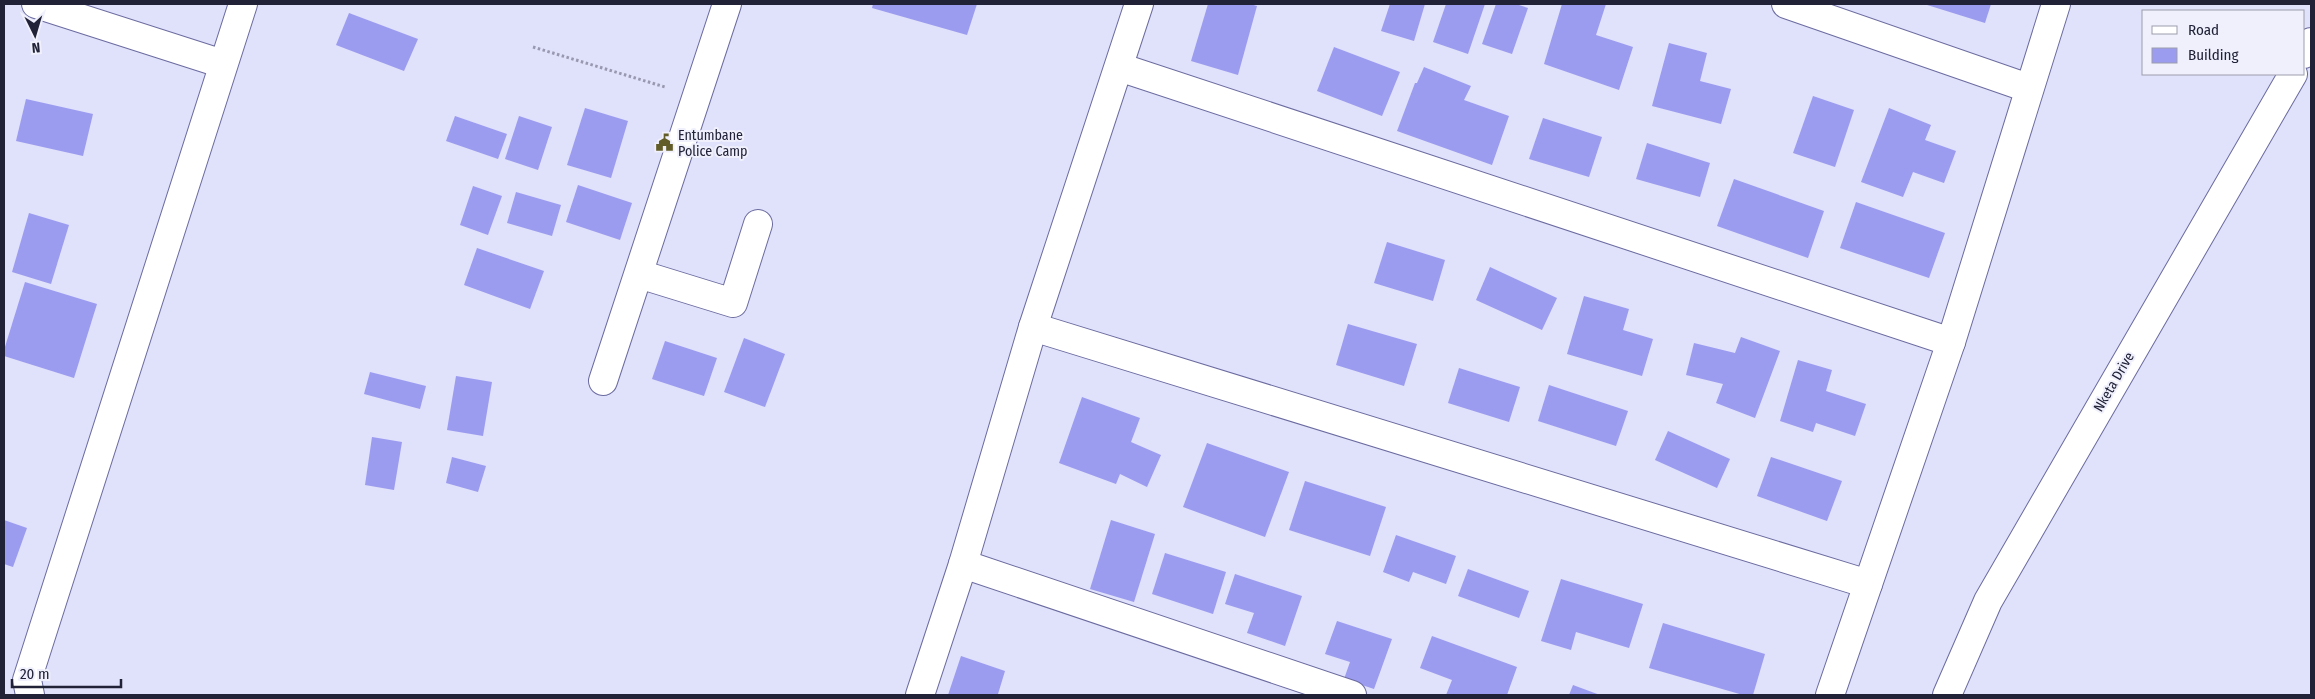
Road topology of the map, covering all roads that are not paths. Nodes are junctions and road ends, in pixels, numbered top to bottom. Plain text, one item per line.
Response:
1 (36, 4) edge
2 (243, 4) edge
3 (727, 4) edge
4 (1139, 4) edge
5 (1786, 4) edge
6 (2056, 4) edge
7 (223, 64) junction
8 (1119, 67) junction
9 (2292, 75) edge
10 (2028, 88) junction
11 (758, 224) dead end
12 (639, 274) junction
13 (1034, 326) junction
14 (1951, 342) junction
15 (604, 381) dead end
16 (963, 564) junction
17 (1868, 584) junction
18 (30, 695) edge
19 (920, 695) edge
20 (1352, 695) edge
21 (1830, 695) edge
22 (1947, 695) edge

1 - 7 street
2 - 7 street
3 - 12 street
4 - 8 street
5 - 10 street
6 - 10 street
7 - 18 street
8 - 13 street
8 - 14 street
9 - 22 street, Nketa Drive
10 - 14 street
11 - 12 street
12 - 15 street
13 - 16 street
13 - 17 street
14 - 17 street
16 - 19 street
16 - 20 street
17 - 21 street

